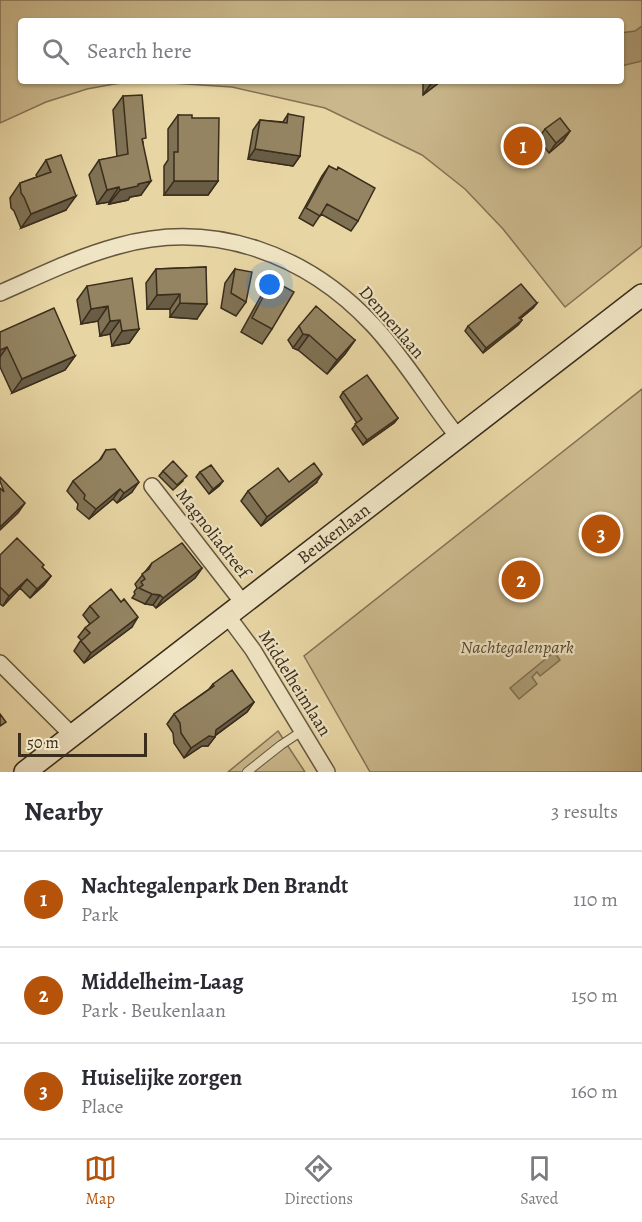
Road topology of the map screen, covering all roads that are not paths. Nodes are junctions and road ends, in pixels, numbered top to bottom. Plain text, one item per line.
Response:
1 (0, 293) edge
2 (642, 295) edge
3 (458, 437) junction
4 (152, 486) dead end
5 (235, 609) junction
6 (0, 663) edge
7 (66, 728) junction
8 (302, 731) junction
9 (25, 772) edge
10 (247, 772) edge
11 (327, 772) edge

1 - 3 street, Dennenlaan
2 - 3 street, Beukenlaan
3 - 5 street, Beukenlaan
4 - 5 street, Magnoliadreef
5 - 7 street, Beukenlaan
5 - 8 street, Middelheimlaan
6 - 7 street
7 - 9 street, Beukenlaan
8 - 10 lane
8 - 11 street, Middelheimlaan

